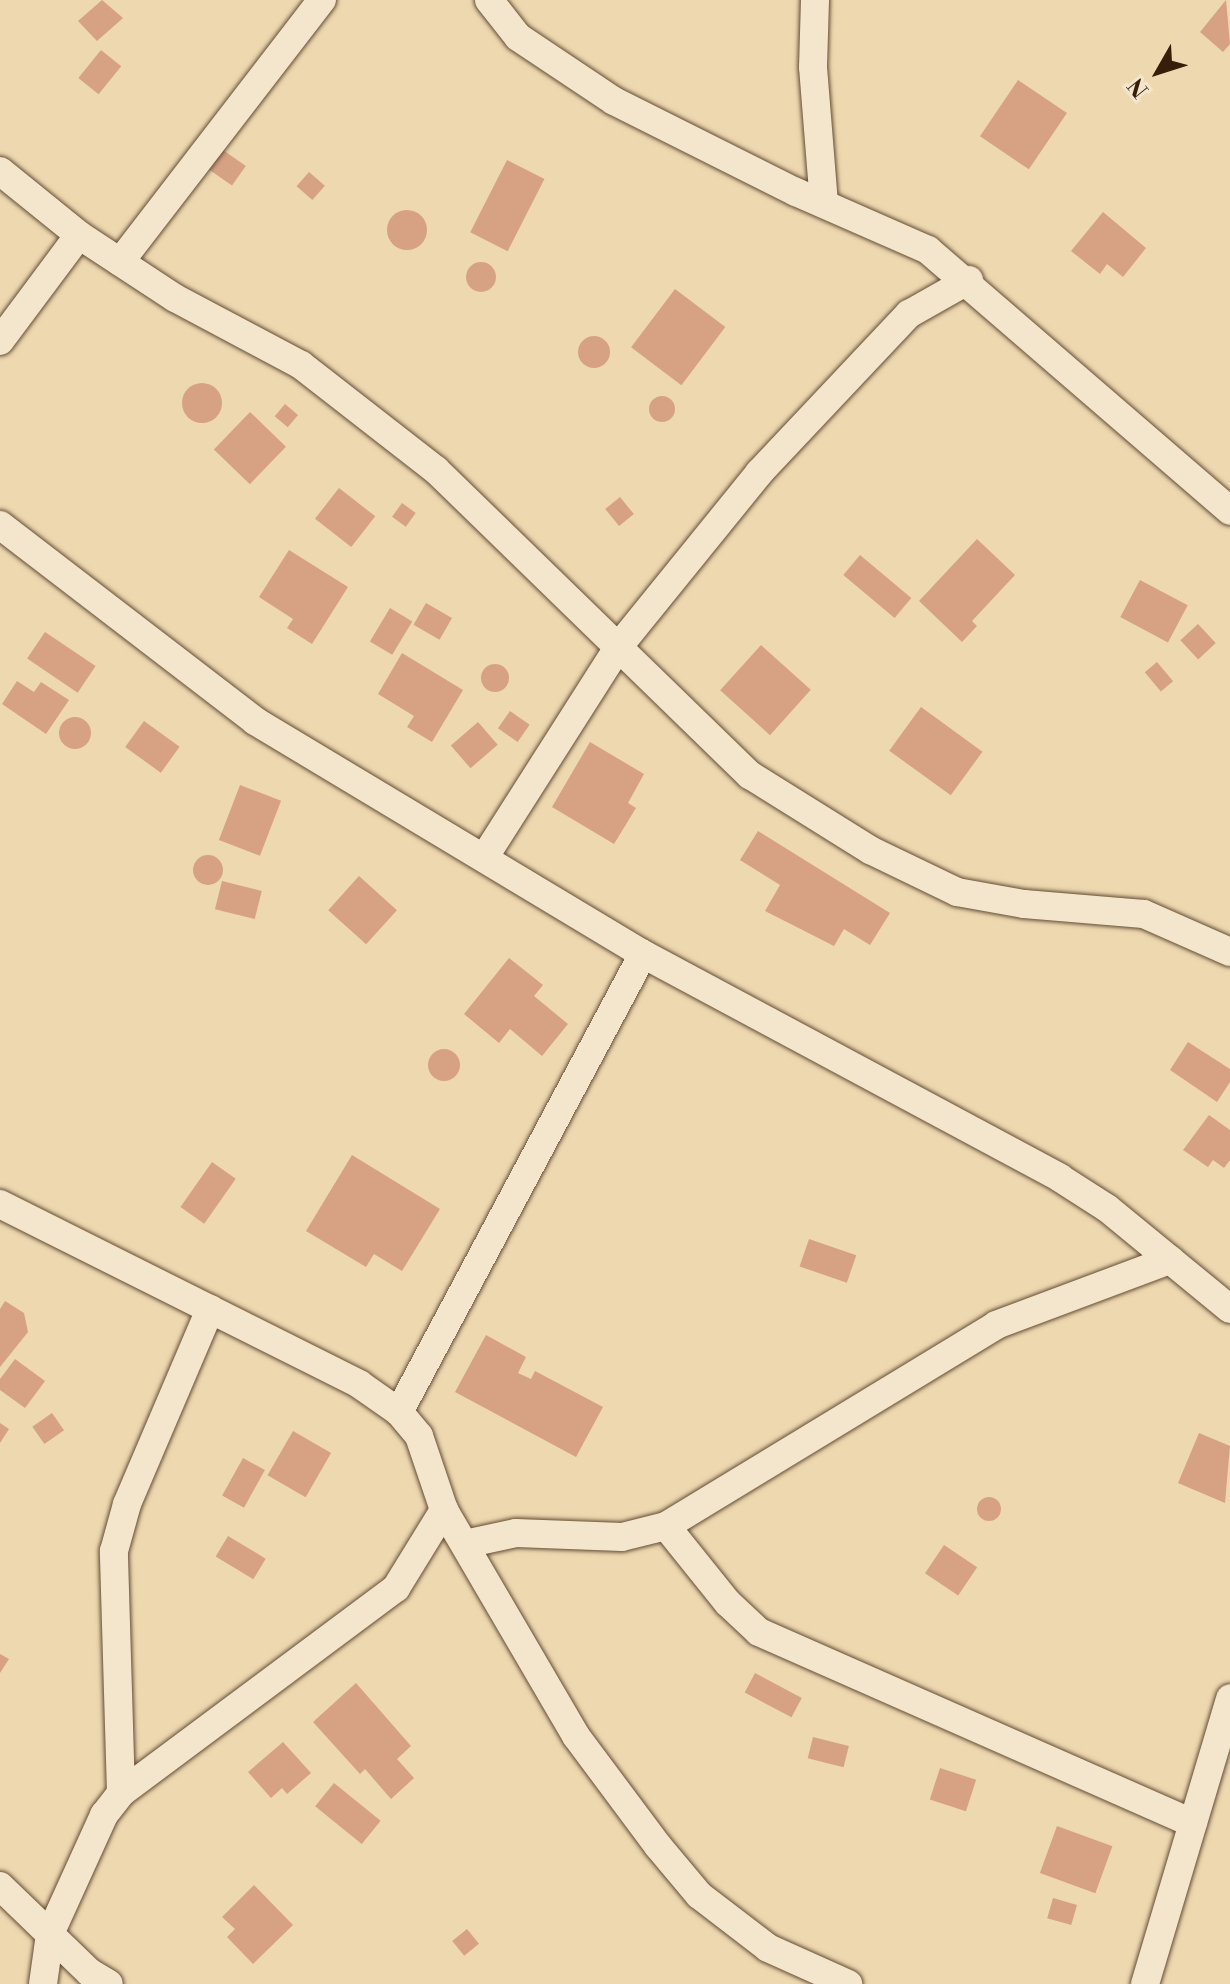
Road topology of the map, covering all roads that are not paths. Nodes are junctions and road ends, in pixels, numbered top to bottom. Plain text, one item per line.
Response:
1 (322, 0) edge
2 (489, 0) edge
3 (815, 0) edge
4 (0, 171) edge
5 (824, 204) junction
6 (79, 235) junction
7 (120, 262) junction
8 (969, 280) junction
9 (0, 341) edge
10 (1230, 511) edge
11 (0, 525) edge
12 (619, 646) junction
13 (484, 858) junction
14 (1230, 952) edge
15 (643, 954) junction
16 (0, 1204) edge
17 (1170, 1260) junction
18 (210, 1309) junction
19 (1230, 1309) edge
20 (399, 1412) junction
21 (444, 1510) junction
22 (666, 1526) junction
23 (465, 1544) junction
24 (1230, 1698) edge
25 (121, 1793) junction
26 (1193, 1823) junction
27 (4, 1899) edge
28 (50, 1934) junction
29 (43, 1984) edge
30 (109, 1984) edge
31 (848, 1984) edge
32 (1145, 1984) edge

1 - 7 street
2 - 5 street
3 - 5 street
4 - 6 street
5 - 8 street
6 - 7 street
6 - 9 street
7 - 12 street
8 - 10 street
8 - 12 street
11 - 13 street
12 - 13 street
12 - 14 street
13 - 15 street
15 - 17 street
15 - 20 street
16 - 18 street
17 - 19 street
17 - 22 street
18 - 20 street
18 - 25 street
20 - 21 street
21 - 23 street
21 - 25 street
22 - 23 street
22 - 26 street
23 - 31 street
24 - 26 street
25 - 28 street
26 - 32 street
27 - 28 street
28 - 29 street
28 - 30 street

